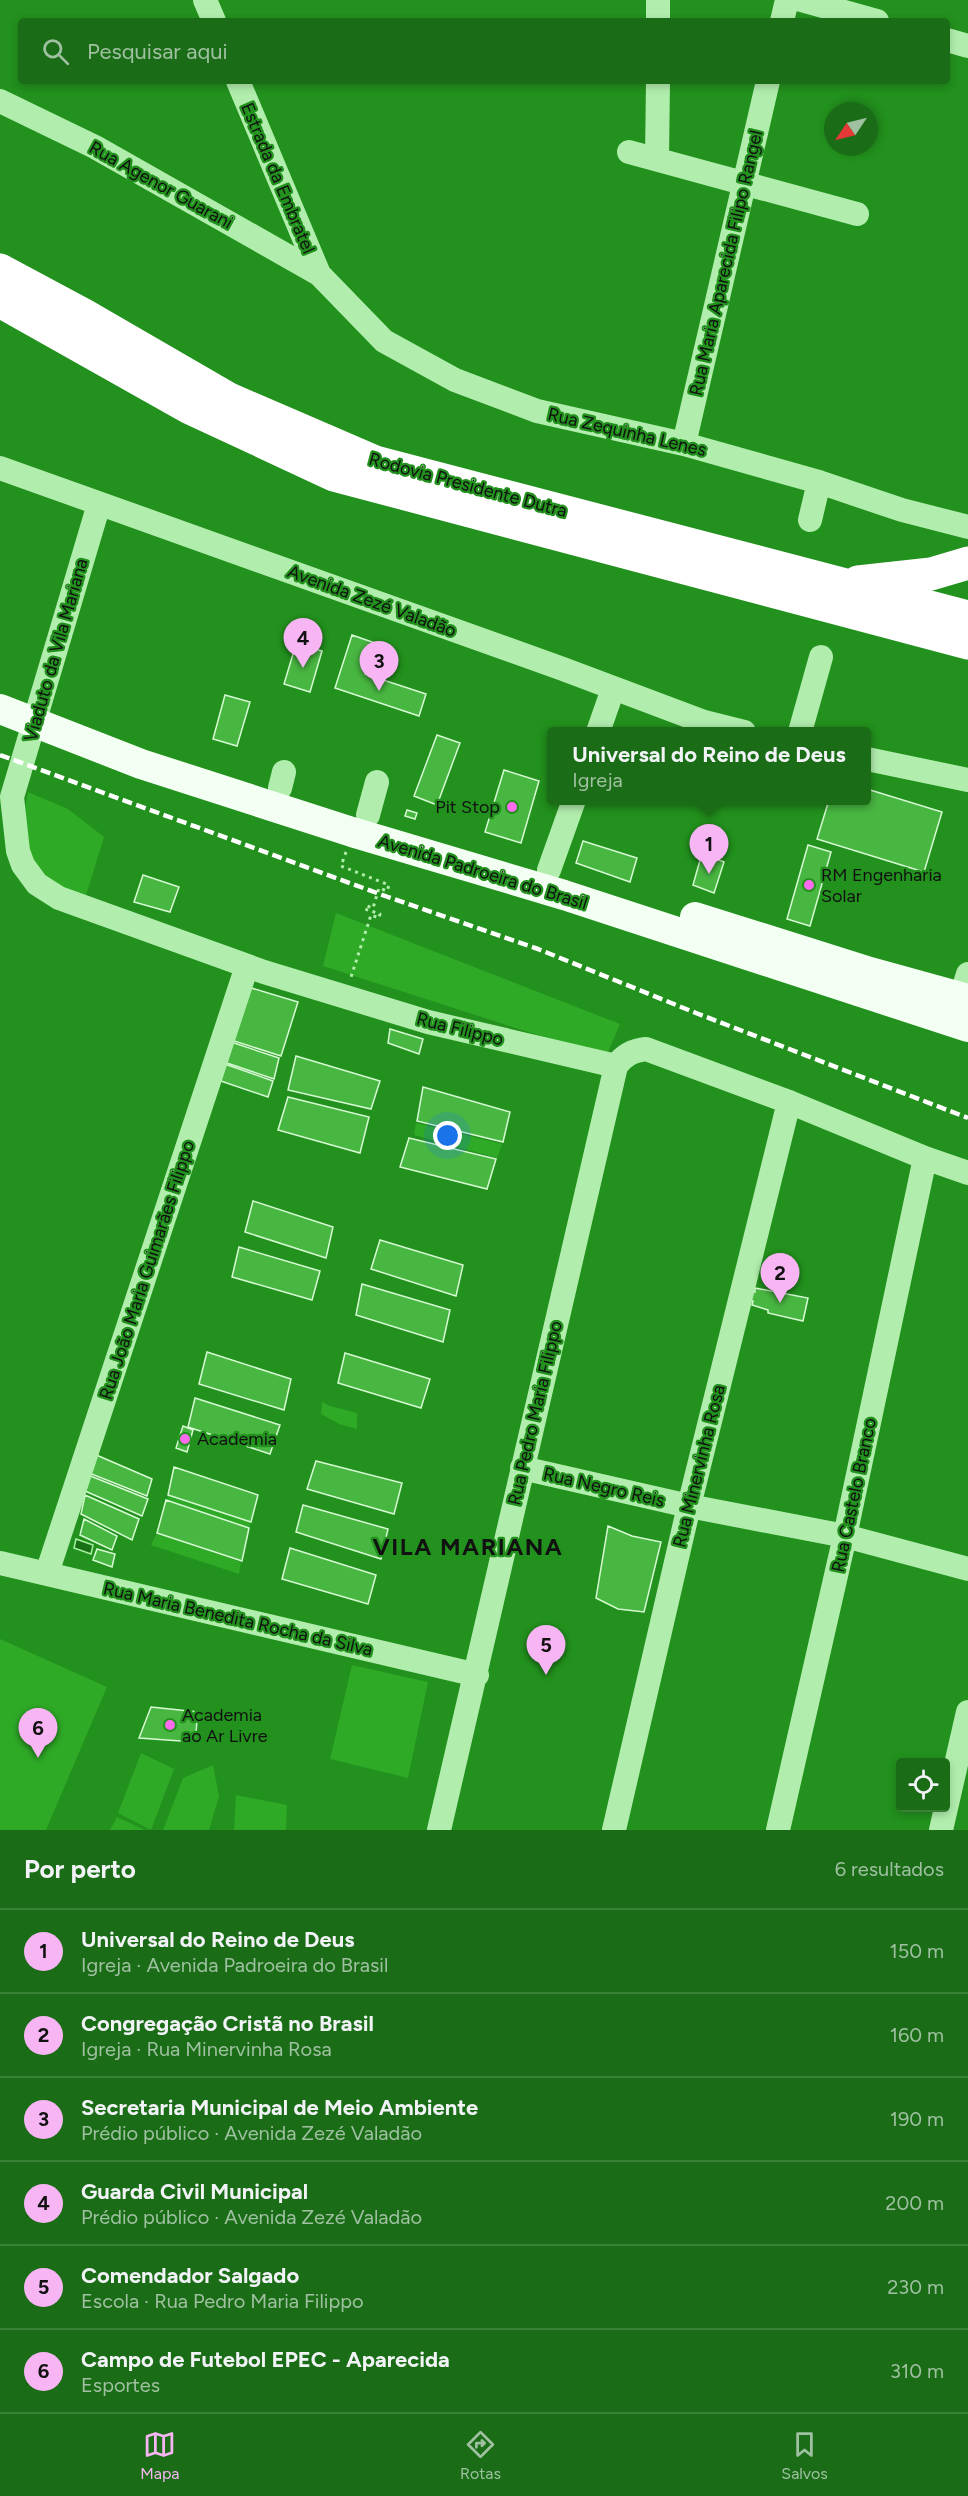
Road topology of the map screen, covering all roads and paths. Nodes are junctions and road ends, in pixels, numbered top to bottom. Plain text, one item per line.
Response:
1 (205, 0) edge
2 (658, 0) edge
3 (787, 0) edge
4 (801, 0) edge
5 (213, 18) edge
6 (658, 18) edge
7 (783, 18) edge
8 (866, 18) edge
9 (950, 41) edge
10 (968, 46) edge
11 (239, 84) edge
12 (658, 84) edge
13 (767, 84) edge
14 (0, 100) edge
15 (629, 152) dead end
16 (657, 159) junction
17 (745, 182) junction
18 (857, 214) dead end
19 (0, 255) edge
20 (0, 270) edge
21 (319, 274) junction
22 (0, 301) edge
23 (84, 315) junction
24 (684, 444) junction
25 (0, 468) edge
26 (819, 482) junction
27 (99, 504) junction
28 (810, 520) dead end
29 (968, 527) edge
30 (968, 563) edge
31 (838, 584) junction
32 (968, 617) edge
33 (968, 643) edge
34 (821, 657) dead end
35 (0, 688) edge
36 (613, 690) junction
37 (0, 709) edge
38 (600, 727) edge
39 (724, 727) edge
40 (801, 727) edge
41 (871, 760) edge
42 (968, 780) edge
43 (377, 782) dead end
44 (12, 797) joint
45 (573, 805) edge
46 (368, 815) junction
47 (549, 870) junction
48 (378, 881) dead end
49 (247, 966) junction
50 (345, 996) junction
51 (958, 1005) edge
52 (616, 1066) junction
53 (789, 1102) junction
54 (925, 1158) junction
55 (968, 1173) edge
56 (522, 1468) junction
57 (689, 1506) junction
58 (845, 1536) junction
59 (0, 1563) edge
60 (968, 1569) edge
61 (47, 1573) junction
62 (477, 1675) junction
63 (968, 1712) edge
64 (439, 1830) edge
65 (614, 1830) edge
66 (778, 1830) edge
67 (941, 1830) edge

1 - 5 street
2 - 6 street
3 - 7 street
4 - 8 street
9 - 10 street
11 - 21 street, Estrada da Embratel
12 - 16 street
13 - 17 street, Rua Maria Aparecida Filipo Rangel
14 - 21 street, Rua Agenor Guarani
15 - 16 street
16 - 17 street
17 - 18 street
17 - 24 street, Rua Maria Aparecida Filipo Rangel
19 - 23 highway
20 - 23 highway, Rodovia Presidente Dutra
21 - 24 street, Rua Zequinha Lenes
22 - 33 highway, Rodovia Presidente Dutra
23 - 31 highway, Rodovia Presidente Dutra
24 - 26 street, Rua Zequinha Lenes
25 - 27 street, Avenida Zezé Valadão
26 - 28 street
26 - 29 street, Rua Zequinha Lenes
27 - 36 street, Avenida Zezé Valadão
27 - 44 street, Viaduto da Vila Mariana
30 - 31 highway
31 - 32 highway, Rodovia Presidente Dutra
34 - 40 street
35 - 46 main road, Avenida Padroeira do Brasil
36 - 38 street
36 - 39 street, Avenida Zezé Valadão
37 - 51 main road, Avenida Padroeira do Brasil
41 - 42 street
43 - 46 street
44 - 49 street, Rua Filippo
45 - 47 street
46 - 47 main road, Avenida Padroeira do Brasil
47 - 51 main road, Avenida Padroeira do Brasil
48 - 50 path
49 - 50 street, Rua Filippo
49 - 61 street, Rua João Maria Guimarães Filippo
50 - 52 street, Rua Filippo
52 - 53 street
52 - 56 street, Rua Pedro Maria Filippo
53 - 54 street
53 - 57 street, Rua Minervinha Rosa
54 - 55 street
54 - 58 street, Rua Castelo Branco
56 - 57 street, Rua Negro Reis
56 - 62 street, Rua Pedro Maria Filippo
57 - 58 street, Rua Negro Reis
57 - 65 street, Rua Minervinha Rosa
58 - 60 street, Rua Negro Reis
58 - 66 street, Rua Castelo Branco
59 - 61 street, Rua Maria Benedita Rocha da Silva
61 - 62 street, Rua Maria Benedita Rocha da Silva
62 - 64 street, Rua Pedro Maria Filippo
63 - 67 street

